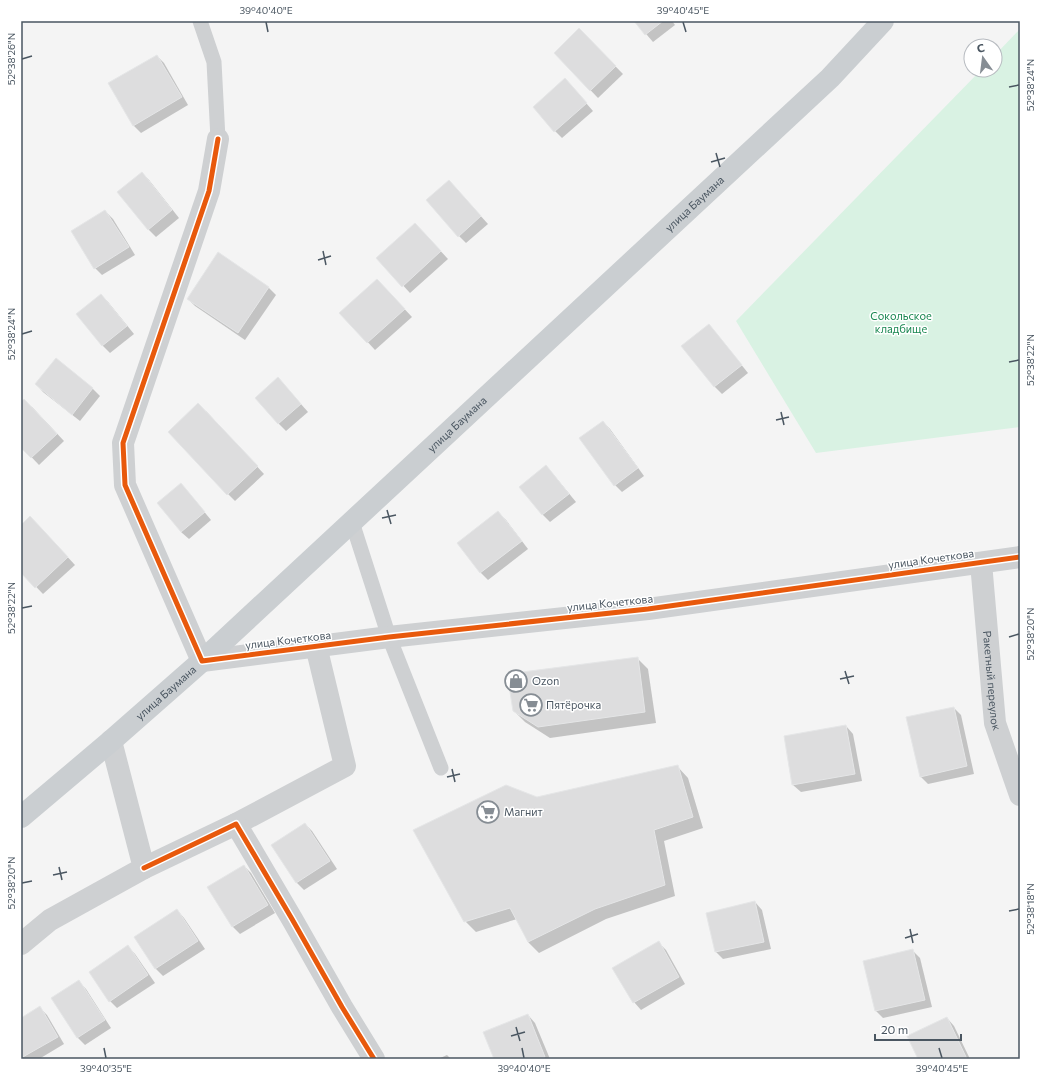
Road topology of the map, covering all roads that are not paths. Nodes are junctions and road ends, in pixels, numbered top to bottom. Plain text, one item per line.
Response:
1 (200, 21) edge
2 (883, 21) edge
3 (218, 139) joint
4 (352, 522) junction
5 (1020, 557) edge
6 (981, 563) junction
7 (389, 637) junction
8 (316, 646) junction
9 (202, 661) junction
10 (111, 741) junction
11 (442, 768) dead end
12 (1020, 794) edge
13 (21, 817) edge
14 (236, 824) junction
15 (144, 868) junction
16 (21, 944) edge
17 (374, 1059) edge

1 - 3 lane
2 - 4 main road, улица Баумана
3 - 9 street
4 - 7 lane
4 - 9 main road, улица Баумана
5 - 6 street, улица Кочеткова
6 - 7 street, улица Кочеткова
6 - 12 street, Ракетный переулок
7 - 8 street, улица Кочеткова
7 - 11 lane
8 - 9 street, улица Кочеткова
8 - 14 street
9 - 10 main road, улица Баумана
10 - 13 main road, улица Баумана
10 - 15 street
14 - 15 street
14 - 17 street
15 - 16 street

